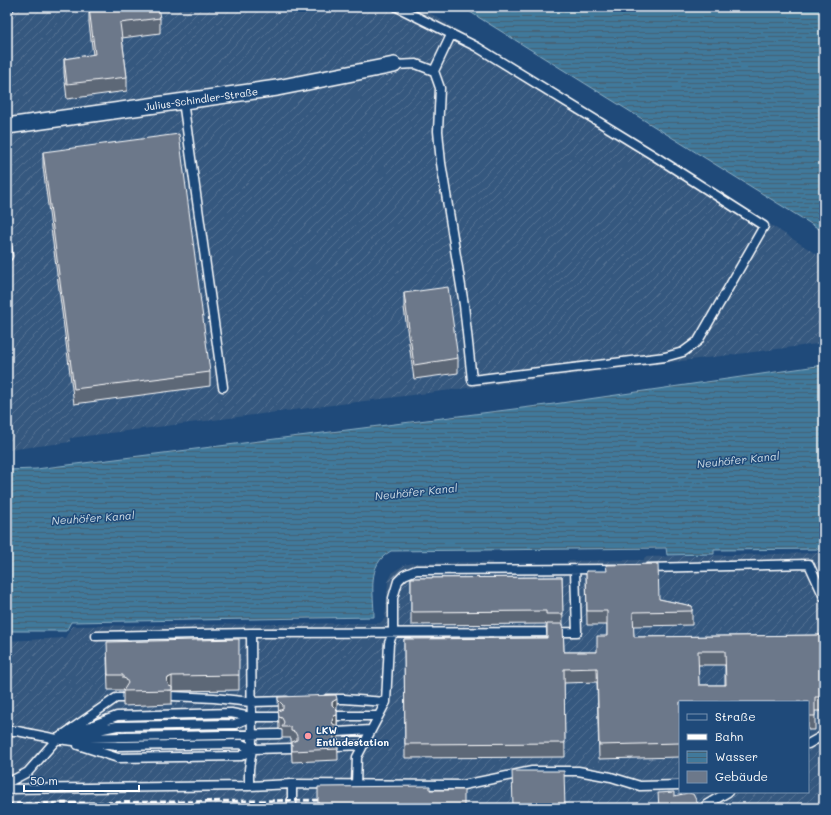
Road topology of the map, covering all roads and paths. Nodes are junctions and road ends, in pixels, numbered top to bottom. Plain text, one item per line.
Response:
1 (10, 7) edge
2 (397, 7) edge
3 (7, 9) edge
4 (451, 35) junction
5 (394, 65) joint
6 (434, 71) junction
7 (183, 102) junction
8 (7, 126) edge
9 (7, 247) edge
10 (8, 256) dead end
11 (223, 387) dead end
12 (637, 568) edge
13 (622, 569) edge
14 (575, 570) junction
15 (824, 597) edge
16 (251, 633) junction
17 (393, 633) junction
18 (96, 636) dead end
19 (172, 696) edge
20 (120, 698) dead end
21 (322, 699) edge
22 (299, 700) edge
23 (251, 702) junction
24 (386, 702) junction
25 (337, 716) edge
26 (378, 716) junction
27 (251, 717) junction
28 (278, 717) edge
29 (371, 730) junction
30 (7, 731) edge
31 (337, 732) edge
32 (279, 734) dead end
33 (252, 735) junction
34 (824, 735) edge
35 (57, 739) junction
36 (809, 743) edge
37 (363, 745) junction
38 (338, 746) edge
39 (292, 748) edge
40 (252, 749) junction
41 (7, 783) edge
42 (292, 784) junction
43 (356, 784) junction
44 (679, 785) edge
45 (249, 786) junction
46 (7, 789) edge
47 (726, 793) edge
48 (706, 805) dead end
49 (292, 808) edge

1 - 3 lane
2 - 4 lane
4 - 6 lane
4 - 6 lane
5 - 6 lane
5 - 7 street, Julius-Schindler-Straße
7 - 8 street, Julius-Schindler-Straße
7 - 11 lane
9 - 10 lane
12 - 15 lane
13 - 14 lane
14 - 17 lane
14 - 17 lane
16 - 17 lane
16 - 18 lane
16 - 23 lane
17 - 24 lane
19 - 23 lane
20 - 35 lane
21 - 24 lane
22 - 23 lane
23 - 27 lane
24 - 26 lane
25 - 26 lane
26 - 29 lane
27 - 28 lane
27 - 33 lane
27 - 35 lane
27 - 35 lane
29 - 31 lane
29 - 37 lane
30 - 35 lane
32 - 33 lane
33 - 35 lane
33 - 40 lane
34 - 36 lane
35 - 40 lane
35 - 40 lane
35 - 41 lane
37 - 38 lane
37 - 43 lane
39 - 40 lane
40 - 45 lane
42 - 43 lane
42 - 45 lane
42 - 49 lane
43 - 44 lane
45 - 46 lane
47 - 48 lane

